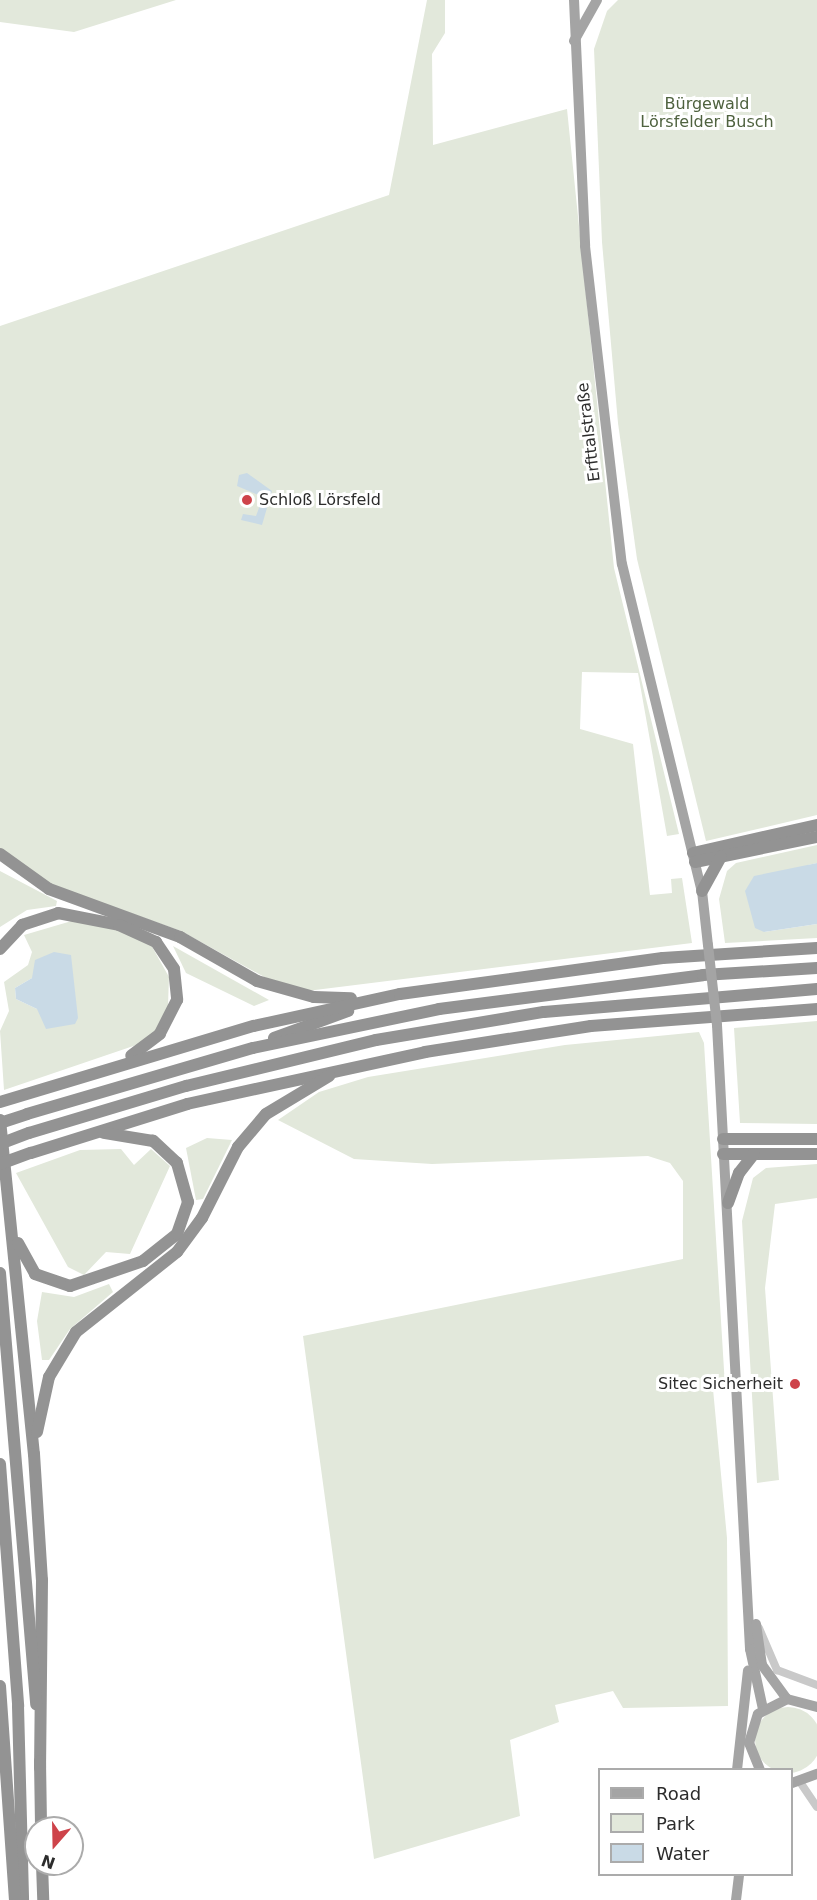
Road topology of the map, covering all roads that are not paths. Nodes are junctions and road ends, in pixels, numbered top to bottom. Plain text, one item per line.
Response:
1 (574, 0) edge
2 (597, 0) edge
3 (574, 41) junction
4 (817, 825) edge
5 (817, 837) edge
6 (0, 854) edge
7 (694, 857) junction
8 (721, 857) junction
9 (702, 891) junction
10 (817, 946) edge
11 (0, 949) edge
12 (817, 968) edge
13 (817, 989) edge
14 (400, 994) junction
15 (813, 1009) edge
16 (254, 1048) junction
17 (119, 1063) junction
18 (352, 1066) junction
19 (0, 1102) edge
20 (0, 1122) edge
21 (97, 1132) junction
22 (723, 1139) junction
23 (817, 1139) edge
24 (0, 1143) edge
25 (723, 1154) junction
26 (754, 1154) junction
27 (817, 1154) edge
28 (0, 1164) edge
29 (728, 1203) junction
30 (12, 1221) junction
31 (0, 1273) edge
32 (34, 1454) junction
33 (0, 1464) edge
34 (751, 1607) junction
35 (756, 1620) junction
36 (750, 1649) junction
37 (817, 1685) edge
38 (0, 1686) edge
39 (786, 1699) junction
40 (817, 1707) edge
41 (763, 1709) junction
42 (40, 1768) junction
43 (737, 1768) edge
44 (756, 1768) edge
45 (817, 1774) edge
46 (796, 1783) edge
47 (817, 1807) edge
48 (41, 1816) edge
49 (42, 1876) edge
50 (732, 1876) edge
51 (739, 1876) edge
52 (15, 1900) edge
53 (23, 1900) edge
54 (43, 1900) edge
55 (729, 1900) edge
56 (736, 1900) edge

1 - 3 main road, Erfttalstraße
2 - 3 main road
3 - 7 main road, Erfttalstraße
4 - 7 highway
5 - 8 highway
6 - 14 highway
7 - 8 highway
7 - 9 main road, Erfttalstraße
8 - 9 highway
9 - 22 main road, Erfttalstraße, bridge
10 - 14 highway
11 - 17 highway
12 - 16 highway
13 - 24 highway, bridge
14 - 16 highway
14 - 17 highway
15 - 18 highway
16 - 20 highway, bridge
17 - 19 highway
18 - 21 highway
18 - 32 highway
20 - 30 highway
21 - 28 highway, bridge
21 - 30 highway
22 - 23 highway
22 - 25 main road, Erfttalstraße
25 - 26 highway
25 - 29 main road, Erfttalstraße
26 - 27 highway
26 - 29 highway
29 - 34 main road, Erfttalstraße
30 - 32 highway
31 - 42 highway
32 - 42 highway
33 - 53 highway
34 - 35 main road
34 - 36 main road
35 - 37 street
35 - 39 main road
36 - 41 main road
36 - 43 main road
38 - 52 highway
39 - 40 main road
39 - 41 main road
41 - 44 main road
42 - 48 highway
45 - 46 main road
46 - 47 street
49 - 54 highway
50 - 55 main road
51 - 56 main road

